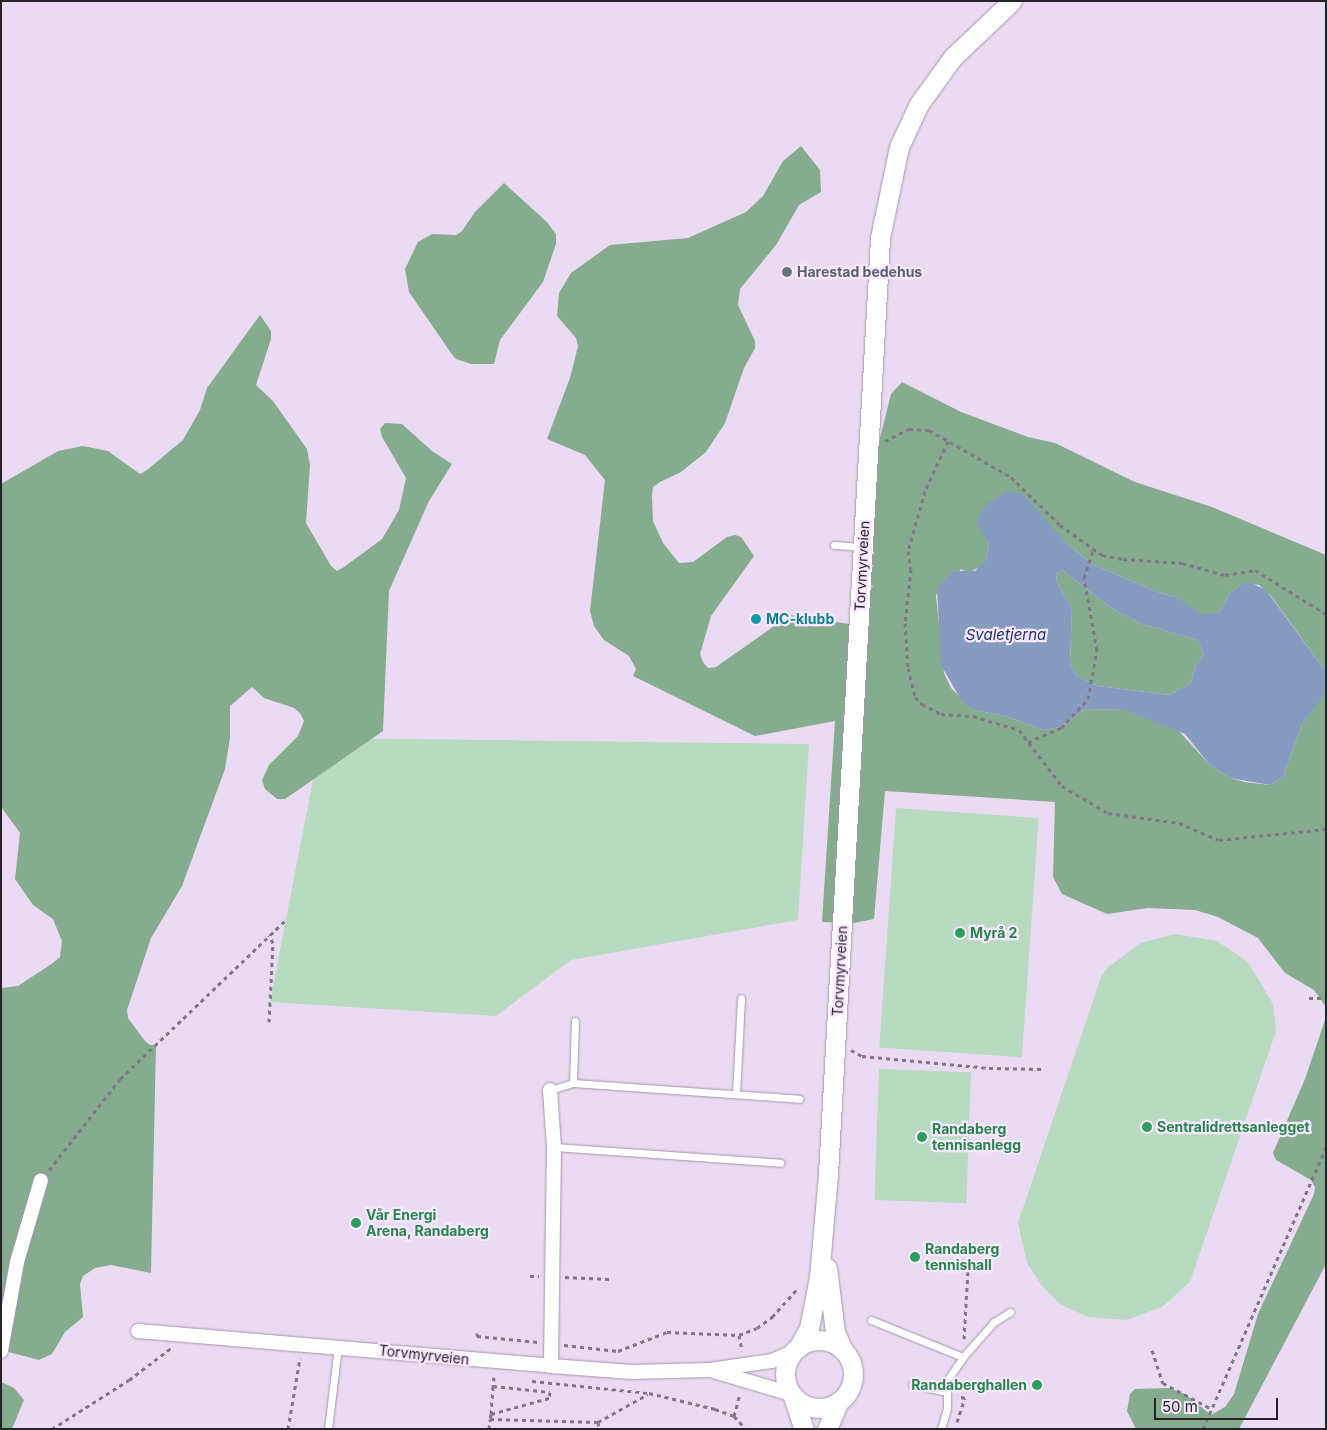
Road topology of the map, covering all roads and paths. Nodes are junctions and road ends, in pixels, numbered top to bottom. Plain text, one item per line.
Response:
1 (1012, 1) edge
2 (948, 441) junction
3 (869, 449) junction
4 (834, 545) dead end
5 (864, 548) junction
6 (1093, 550) junction
7 (1326, 614) edge
8 (1028, 742) junction
9 (1326, 829) edge
10 (285, 921) dead end
11 (269, 935) junction
12 (741, 998) dead end
13 (1309, 998) dead end
14 (1326, 998) edge
15 (575, 1021) dead end
16 (269, 1022) dead end
17 (836, 1042) junction
18 (1045, 1069) dead end
19 (573, 1083) junction
20 (550, 1090) joint
21 (736, 1094) junction
22 (800, 1099) dead end
23 (1326, 1146) edge
24 (554, 1147) junction
25 (780, 1163) dead end
26 (828, 1174) junction
27 (41, 1180) joint
28 (968, 1269) dead end
29 (530, 1276) dead end
30 (552, 1276) junction
31 (609, 1279) dead end
32 (1010, 1312) dead end
33 (871, 1320) dead end
34 (138, 1330) dead end
35 (177, 1332) junction
36 (477, 1333) dead end
37 (550, 1343) junction
38 (338, 1346) junction
39 (795, 1350) junction
40 (843, 1350) junction
41 (1152, 1350) dead end
42 (1, 1351) edge
43 (742, 1352) dead end
44 (300, 1357) dead end
45 (963, 1357) junction
46 (551, 1366) junction
47 (710, 1370) junction
48 (494, 1377) dead end
49 (522, 1380) dead end
50 (912, 1384) dead end
51 (493, 1386) junction
52 (942, 1389) junction
53 (740, 1391) dead end
54 (648, 1393) junction
55 (792, 1395) junction
56 (839, 1401) junction
57 (1212, 1409) junction
58 (490, 1416) junction
59 (734, 1416) junction
60 (598, 1422) junction
61 (52, 1429) edge
62 (288, 1429) edge
63 (328, 1429) edge
64 (489, 1429) edge
65 (599, 1429) edge
66 (746, 1429) edge
67 (804, 1429) edge
68 (828, 1429) edge
69 (941, 1429) edge
70 (1203, 1429) edge

1 - 3 main road, Torvmyrveien
2 - 3 path
2 - 6 path
2 - 8 path
3 - 5 main road, Torvmyrveien
4 - 5 lane
5 - 17 main road, Torvmyrveien
6 - 7 path
6 - 8 path
8 - 9 path
10 - 11 path
11 - 16 path
11 - 27 path
12 - 21 lane
13 - 14 path
15 - 19 lane
17 - 18 path
17 - 26 main road, Torvmyrveien
19 - 20 lane
19 - 21 lane
20 - 24 street
21 - 22 lane
23 - 57 path
24 - 25 lane
24 - 30 street
26 - 39 main road, Torvmyrveien
26 - 40 main road, Torvmyrveien
27 - 42 street
28 - 45 path
29 - 30 path
30 - 31 path
30 - 37 street
32 - 45 lane
33 - 45 lane
34 - 35 street, Torvmyrveien
35 - 38 street, Torvmyrveien
35 - 61 path
36 - 37 path
37 - 43 path
37 - 46 street
38 - 46 street, Torvmyrveien
38 - 63 lane
39 - 40 main road
39 - 47 street
39 - 55 main road
40 - 56 main road
41 - 57 path
44 - 62 path
45 - 52 lane
46 - 47 street, Torvmyrveien
47 - 55 street
48 - 51 path
49 - 54 path
50 - 52 lane
51 - 58 path
51 - 58 path
52 - 69 lane
53 - 59 path
54 - 59 path
54 - 60 path
55 - 56 main road
55 - 67 main road
56 - 68 main road
57 - 70 path
58 - 60 path
58 - 64 path
59 - 66 path
60 - 65 path

